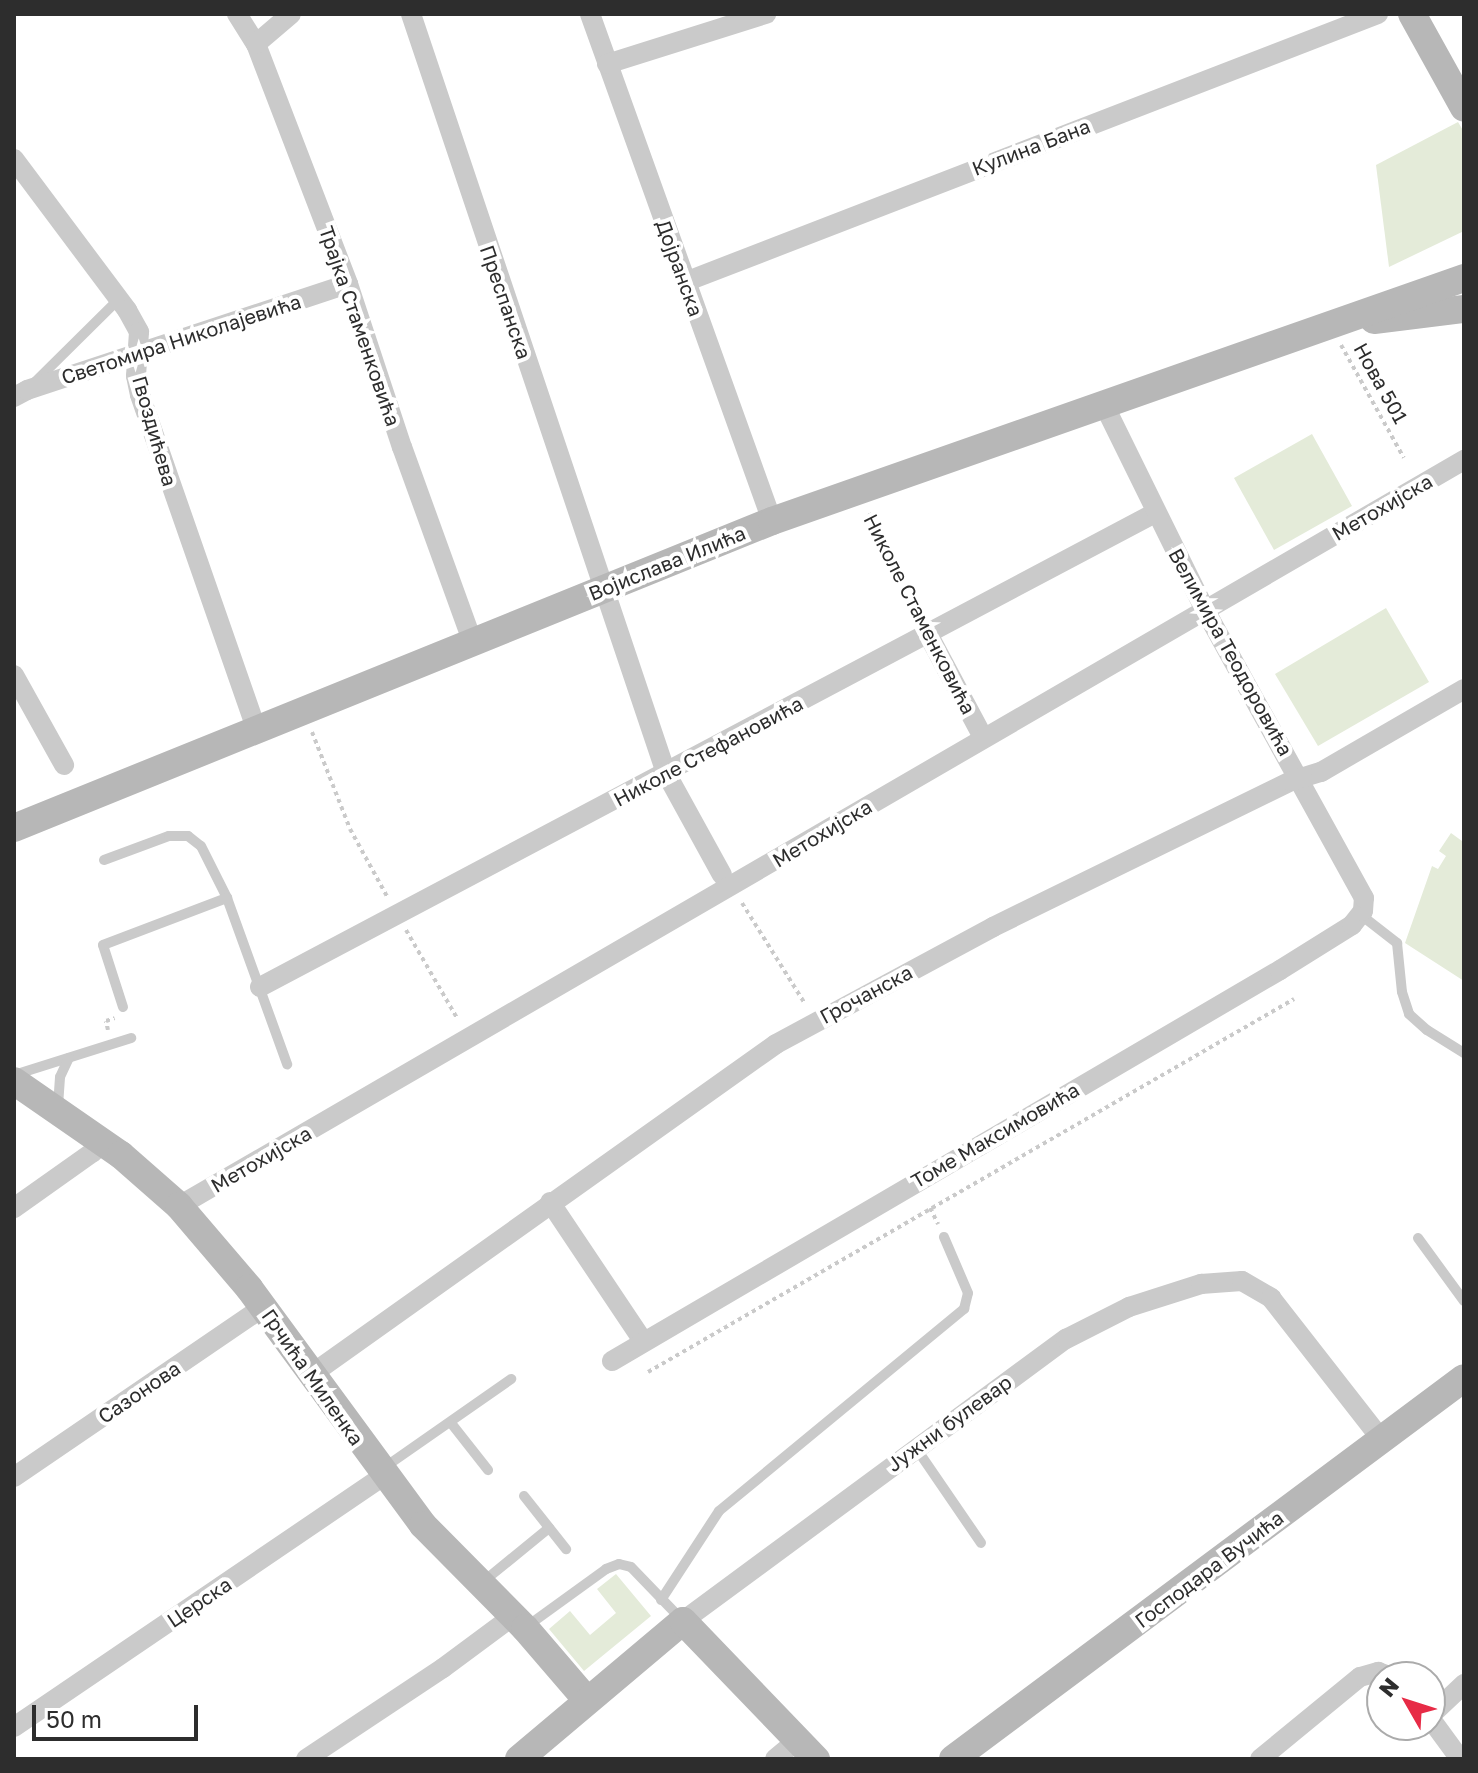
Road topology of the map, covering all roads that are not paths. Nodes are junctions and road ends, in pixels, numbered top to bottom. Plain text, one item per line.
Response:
1 (237, 14) edge
2 (291, 14) edge
3 (411, 14) edge
4 (590, 14) edge
5 (766, 14) edge
6 (1378, 14) edge
7 (1412, 14) edge
8 (256, 44) junction
9 (607, 64) junction
10 (1455, 74) edge
11 (1464, 108) edge
12 (14, 159) edge
13 (1464, 278) edge
14 (685, 282) junction
15 (348, 284) junction
16 (119, 299) junction
17 (1464, 309) edge
18 (1330, 325) junction
19 (139, 355) junction
20 (20, 393) edge
21 (1103, 403) junction
22 (1464, 460) edge
23 (1155, 513) junction
24 (772, 521) junction
25 (603, 589) junction
26 (1204, 608) junction
27 (929, 636) junction
28 (473, 643) junction
29 (14, 675) edge
30 (1464, 689) edge
31 (257, 731) junction
32 (983, 737) junction
33 (64, 765) dead end
34 (666, 773) junction
35 (1300, 778) junction
36 (14, 828) edge
37 (104, 860) dead end
38 (728, 884) junction
39 (227, 898) junction
40 (1362, 907) junction
41 (260, 987) junction
42 (124, 1011) road end
43 (131, 1038) dead end
44 (1464, 1053) edge
45 (69, 1058) junction
46 (287, 1064) dead end
47 (14, 1075) edge
48 (14, 1081) edge
49 (58, 1112) junction
50 (101, 1141) junction
51 (550, 1202) junction
52 (179, 1206) junction
53 (14, 1208) edge
54 (944, 1237) dead end
55 (1418, 1238) dead end
56 (1464, 1301) edge
57 (263, 1307) junction
58 (643, 1341) junction
59 (612, 1361) dead end
60 (312, 1374) junction
61 (1464, 1378) edge
62 (511, 1379) dead end
63 (451, 1423) junction
64 (1382, 1440) junction
65 (915, 1447) junction
66 (488, 1470) dead end
67 (382, 1473) junction
68 (14, 1477) edge
69 (524, 1496) dead end
70 (549, 1528) junction
71 (981, 1543) dead end
72 (566, 1549) dead end
73 (479, 1585) junction
74 (661, 1600) junction
75 (683, 1621) junction
76 (518, 1623) junction
77 (1366, 1675) edge
78 (1464, 1684) edge
79 (587, 1700) junction
80 (1446, 1701) edge
81 (14, 1727) edge
82 (1446, 1739) edge
83 (807, 1749) edge
84 (306, 1759) edge
85 (519, 1759) edge
86 (775, 1759) edge
87 (953, 1759) edge
88 (1260, 1759) edge
89 (1460, 1759) edge

1 - 8 street, Трајка Стаменковића
2 - 8 street
3 - 25 street, Преспанска
4 - 9 street, Дојранска
5 - 9 street
6 - 14 street, Кулина Бана
7 - 10 main road
8 - 15 street, Трајка Стаменковића
9 - 14 street, Дојранска
10 - 11 main road
12 - 16 street, Гвоздићева
13 - 18 main road, Војислава Илића
14 - 24 street, Дојранска
15 - 19 street, Светомира Николајевића
15 - 28 street, Трајка Стаменковића
16 - 19 street, Гвоздићева
16 - 20 lane
17 - 18 main road, Војислава Илића
18 - 21 main road, Војислава Илића
19 - 20 street, Светомира Николајевића
19 - 31 street, Гвоздићева
21 - 23 street, Велимира Теодоровића
21 - 24 main road, Војислава Илића
22 - 26 street, Метохијска
23 - 26 street, Велимира Теодоровића
23 - 27 street, Николе Стефановића
24 - 25 main road, Војислава Илића
25 - 28 main road, Војислава Илића
25 - 34 street, Преспанска
26 - 32 street, Метохијска
26 - 35 street, Велимира Теодоровића
27 - 32 street, Николе Стаменковића
27 - 34 street, Николе Стефановића
28 - 31 main road, Војислава Илића
29 - 33 street
30 - 35 street, Грочанска
31 - 36 main road, Војислава Илића
32 - 38 street, Метохијска
34 - 38 street, Преспанска
34 - 41 street, Николе Стефановића
35 - 40 street, Велимира Теодоровића
35 - 51 street, Грочанска
37 - 39 lane
38 - 52 street, Метохијска
39 - 41 lane
39 - 42 lane
40 - 44 lane
40 - 58 street, Томе Максимовића
41 - 46 lane
43 - 45 lane
45 - 47 lane
45 - 49 lane
48 - 49 main road, Грчића Миленка
49 - 50 main road, Грчића Миленка
50 - 52 main road, Грчића Миленка
50 - 53 street
51 - 58 street
51 - 60 street, Грочанска
52 - 57 main road, Грчића Миленка
54 - 74 lane
55 - 56 lane
57 - 60 main road, Грчића Миленка
57 - 68 street, Сазонова
58 - 59 street, Томе Максимовића
60 - 67 main road, Грчића Миленка
61 - 64 main road, Господара Вучића
62 - 63 lane
63 - 66 lane
63 - 67 lane
64 - 65 street, Јужни булевар
64 - 87 main road, Господара Вучића
65 - 71 lane
65 - 75 street, Јужни булевар
67 - 73 main road, Грчића Миленка
67 - 81 street, Церска
69 - 70 lane
70 - 72 lane
70 - 73 lane
73 - 76 main road, Грчића Миленка
74 - 75 lane
74 - 76 lane
75 - 79 main road, Јужни булевар
75 - 83 main road
76 - 79 main road, Грчића Миленка
76 - 84 street
77 - 88 street
78 - 80 street
79 - 85 main road, Јужни булевар
82 - 89 street
83 - 86 street

